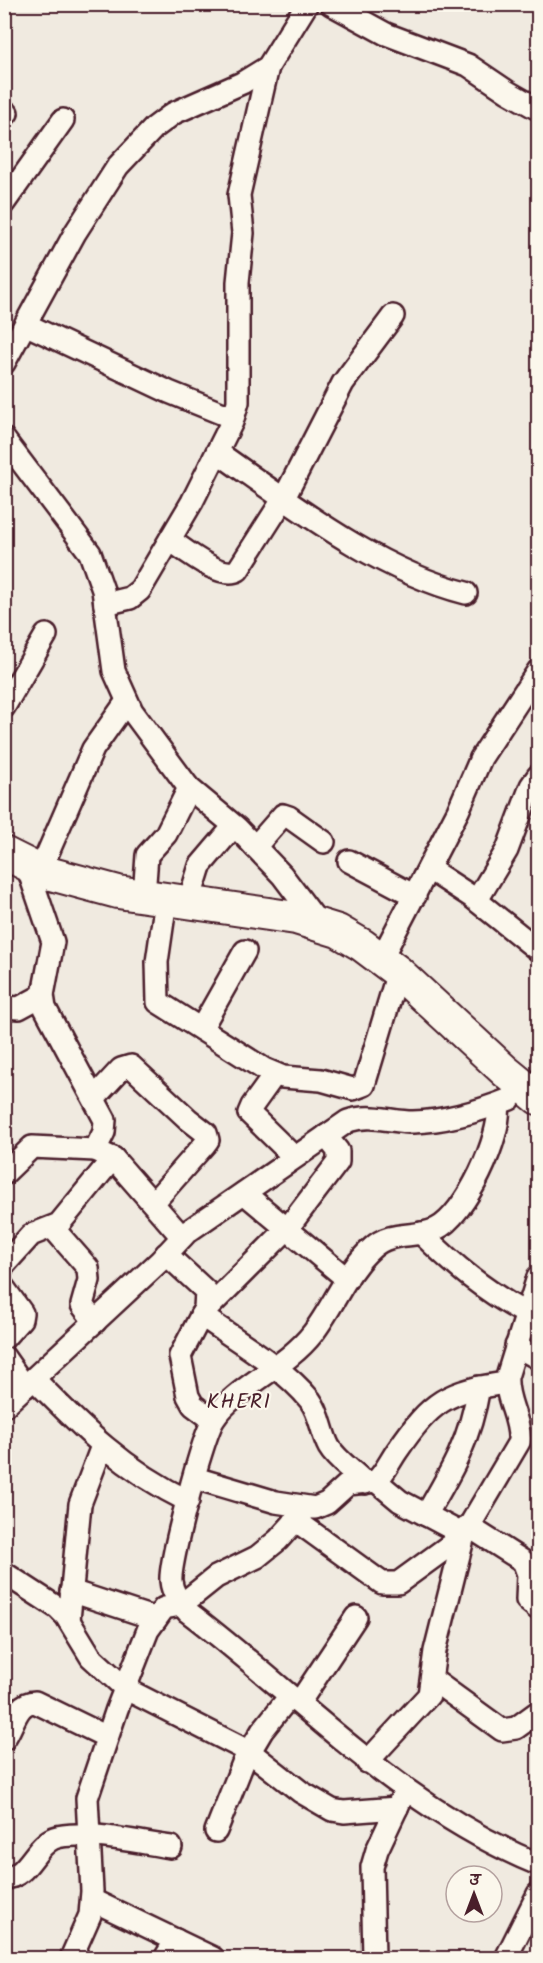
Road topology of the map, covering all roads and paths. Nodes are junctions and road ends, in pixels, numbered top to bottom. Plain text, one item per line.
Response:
1 (307, 4) edge
2 (331, 4) edge
3 (268, 67) junction
4 (538, 109) edge
5 (63, 120) dead end
6 (4, 203) edge
7 (393, 316) dead end
8 (27, 325) junction
9 (4, 363) edge
10 (233, 418) junction
11 (4, 439) edge
12 (217, 452) junction
13 (284, 498) junction
14 (170, 540) junction
15 (466, 593) dead end
16 (105, 604) junction
17 (46, 635) dead end
18 (538, 671) edge
19 (127, 701) junction
20 (4, 707) edge
21 (538, 776) edge
22 (189, 788) junction
23 (234, 826) junction
24 (324, 843) dead end
25 (255, 847) junction
26 (349, 861) dead end
27 (24, 863) edge
28 (429, 869) junction
29 (415, 896) junction
30 (166, 899) junction
31 (477, 900) junction
32 (319, 924) junction
33 (538, 950) edge
34 (245, 951) dead end
35 (390, 966) junction
36 (43, 995) junction
37 (4, 1007) edge
38 (201, 1029) junction
39 (275, 1074) junction
40 (359, 1088) junction
41 (534, 1094) edge
42 (94, 1098) junction
43 (498, 1104) junction
44 (354, 1119) junction
45 (326, 1136) junction
46 (104, 1154) junction
47 (294, 1157) junction
48 (4, 1174) edge
49 (244, 1193) junction
50 (153, 1203) junction
51 (53, 1228) junction
52 (287, 1228) junction
53 (421, 1233) junction
54 (182, 1237) junction
55 (166, 1254) junction
56 (4, 1265) edge
57 (538, 1277) edge
58 (347, 1279) junction
59 (4, 1288) edge
60 (525, 1313) junction
61 (201, 1315) junction
62 (95, 1322) junction
63 (4, 1338) edge
64 (516, 1346) junction
65 (4, 1357) edge
66 (538, 1358) edge
67 (275, 1369) junction
68 (30, 1383) junction
69 (506, 1383) junction
70 (478, 1387) junction
71 (4, 1406) edge
72 (213, 1420) junction
73 (529, 1434) edge
74 (102, 1446) junction
75 (195, 1478) junction
76 (370, 1482) junction
77 (188, 1500) junction
78 (301, 1514) junction
79 (426, 1515) junction
80 (466, 1531) junction
81 (533, 1570) edge
82 (4, 1573) edge
83 (71, 1591) junction
84 (181, 1605) junction
85 (538, 1609) edge
86 (356, 1617) dead end
87 (156, 1619) junction
88 (69, 1620) junction
89 (433, 1680) junction
90 (126, 1689) junction
91 (294, 1700) junction
92 (538, 1712) edge
93 (107, 1737) junction
94 (4, 1739) edge
95 (250, 1752) junction
96 (367, 1762) junction
97 (401, 1799) junction
98 (216, 1830) dead end
99 (89, 1835) junction
100 (171, 1846) dead end
101 (538, 1864) edge
102 (4, 1878) edge
103 (538, 1894) edge
104 (92, 1900) junction
105 (170, 1949) edge
106 (71, 1959) edge
107 (213, 1959) edge
108 (374, 1959) edge
109 (506, 1959) edge

1 - 3 street
2 - 4 street
3 - 8 street
3 - 10 street
5 - 6 street
7 - 13 street
8 - 9 street
8 - 10 street
10 - 12 street
11 - 16 street
12 - 13 street
12 - 14 street
13 - 14 street
13 - 15 street
14 - 16 street
16 - 19 street
17 - 20 street
18 - 28 street
19 - 22 street
19 - 27 street
21 - 31 street
22 - 23 street
22 - 30 street
23 - 25 street
23 - 30 street
24 - 25 street
25 - 32 street
26 - 29 street
27 - 30 highway
27 - 36 street
28 - 29 street
28 - 31 street
29 - 35 street
30 - 32 highway
30 - 38 street
31 - 33 street
32 - 35 highway
34 - 38 street
35 - 40 street
35 - 41 highway
36 - 37 street
36 - 42 street
38 - 39 street
39 - 40 street
39 - 47 street
40 - 44 street
41 - 43 street
42 - 46 street
42 - 50 street
43 - 44 street
43 - 53 street
44 - 45 street
45 - 47 street
45 - 52 street
46 - 48 street
46 - 50 street
46 - 51 street
47 - 49 street
49 - 52 street
49 - 54 street
50 - 54 street
51 - 56 street
51 - 62 street
52 - 58 street
52 - 61 street
53 - 58 street
53 - 60 street
54 - 55 street
55 - 61 street
55 - 62 street
57 - 60 street
58 - 67 street
59 - 63 street
60 - 64 street
61 - 67 street
61 - 72 street
62 - 68 street
64 - 66 street
64 - 69 street
65 - 68 street
67 - 72 street
67 - 76 street
68 - 71 street
68 - 74 street
69 - 70 street
69 - 73 street
70 - 76 street
70 - 79 street
72 - 75 street
73 - 80 street
74 - 77 street
74 - 83 street
75 - 77 street
75 - 78 street
76 - 78 street
76 - 79 street
77 - 84 street
78 - 80 street
78 - 84 street
79 - 80 street
80 - 81 street
80 - 89 street
81 - 85 street
82 - 88 street
83 - 87 street
83 - 88 street
84 - 87 street
84 - 91 street
86 - 91 street
87 - 90 street
88 - 90 street
89 - 92 street
89 - 96 street
90 - 93 street
90 - 95 street
91 - 95 street
91 - 96 street
93 - 94 street
93 - 99 street
95 - 97 street
95 - 98 street
96 - 97 street
97 - 101 street
97 - 108 street
99 - 100 street
99 - 102 street
99 - 104 street
103 - 109 street
104 - 105 street
104 - 106 street
105 - 107 street

